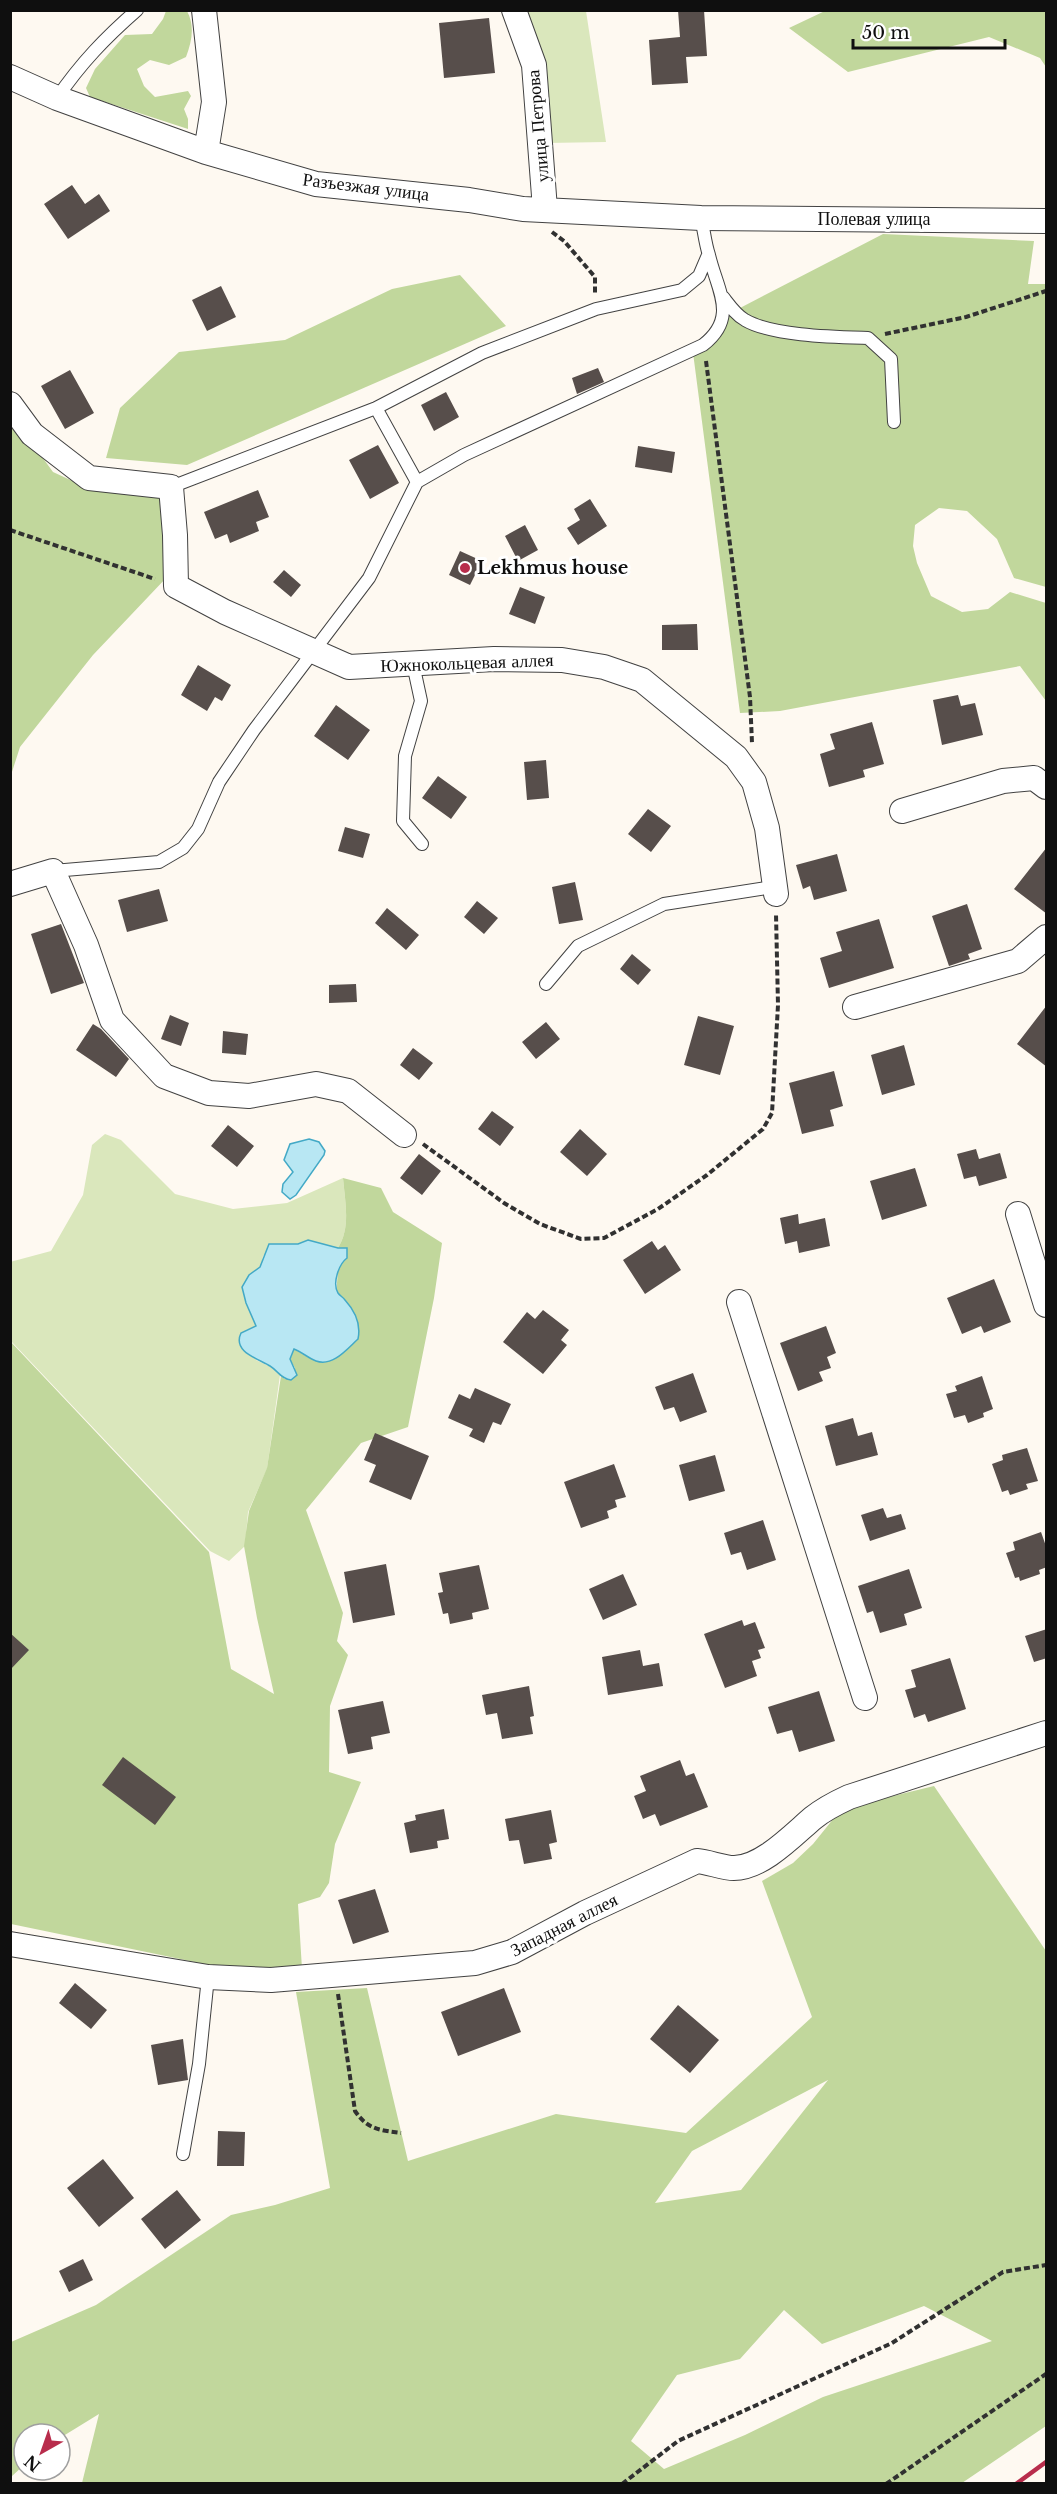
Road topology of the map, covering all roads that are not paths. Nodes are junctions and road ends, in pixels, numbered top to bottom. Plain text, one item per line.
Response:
1 (137, 10) edge
2 (204, 10) edge
3 (514, 10) edge
4 (10, 77) edge
5 (57, 98) junction
6 (206, 152) junction
7 (534, 209) junction
8 (702, 218) junction
9 (1047, 221) edge
10 (708, 255) junction
11 (723, 297) junction
12 (10, 404) edge
13 (376, 408) junction
14 (894, 422) dead end
15 (417, 482) junction
16 (171, 487) junction
17 (313, 652) junction
18 (413, 664) junction
19 (1047, 787) edge
20 (902, 811) dead end
21 (422, 844) dead end
22 (53, 871) junction
23 (10, 884) edge
24 (774, 891) joint
25 (1047, 937) edge
26 (546, 984) dead end
27 (855, 1007) dead end
28 (404, 1134) road end
29 (1018, 1214) dead end
30 (739, 1302) dead end
31 (1047, 1305) edge
32 (865, 1698) dead end
33 (1047, 1733) edge
34 (10, 1944) edge
35 (208, 1977) junction
36 (183, 2154) dead end

1 - 5 lane
2 - 6 street
3 - 7 street, улица Петрова
4 - 5 street, Разъезжая улица
5 - 6 street, Разъезжая улица
6 - 7 street, Разъезжая улица
7 - 8 street, Разъезжая улица
8 - 9 street, Полевая улица
8 - 10 lane
10 - 11 lane
10 - 13 lane
11 - 14 lane
11 - 15 lane
12 - 16 street
13 - 15 lane
13 - 16 lane
15 - 17 lane
16 - 17 street, Южнокольцевая аллея
17 - 18 street, Южнокольцевая аллея
17 - 22 lane
18 - 21 lane
18 - 24 street, Южнокольцевая аллея
19 - 20 street
22 - 23 street
22 - 28 street
24 - 26 lane
25 - 27 street
29 - 31 street
30 - 32 street
33 - 35 street, Западная аллея
34 - 35 street, Западная аллея
35 - 36 lane

